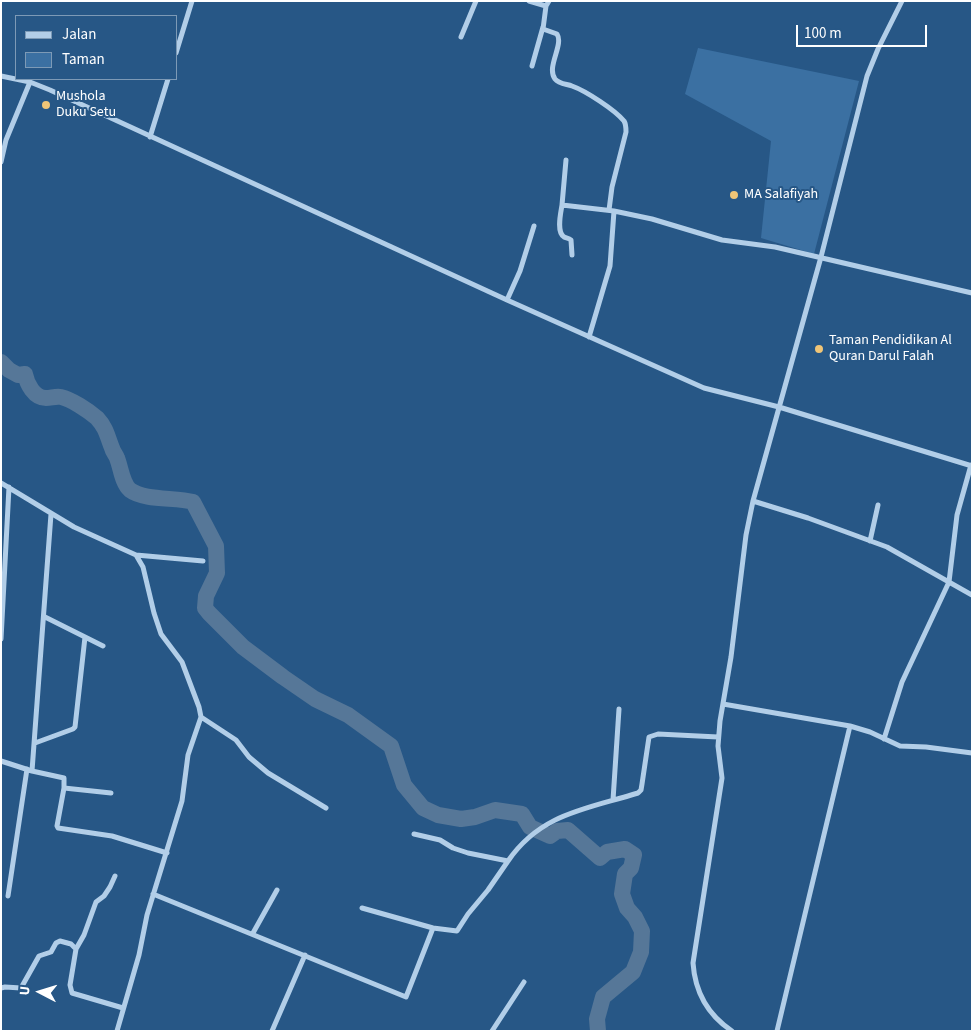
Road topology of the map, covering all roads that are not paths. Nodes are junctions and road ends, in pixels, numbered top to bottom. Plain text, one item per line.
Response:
1 (192, 1) edge
2 (467, 1) edge
3 (529, 1) edge
4 (902, 1) edge
5 (475, 3) edge
6 (547, 4) edge
7 (543, 26) junction
8 (461, 36) dead end
9 (178, 46) edge
10 (532, 66) dead end
11 (1, 76) edge
12 (15, 79) edge
13 (20, 80) edge
14 (168, 80) edge
15 (30, 82) junction
16 (150, 137) junction
17 (566, 160) dead end
18 (1, 162) edge
19 (562, 205) junction
20 (612, 211) junction
21 (534, 226) dead end
22 (572, 255) dead end
23 (821, 257) junction
24 (972, 293) edge
25 (506, 300) junction
26 (590, 337) junction
27 (779, 407) junction
28 (972, 465) edge
29 (1, 484) edge
30 (8, 487) junction
31 (752, 501) junction
32 (878, 505) dead end
33 (51, 514) junction
34 (870, 541) junction
35 (136, 554) junction
36 (203, 561) dead end
37 (949, 582) junction
38 (972, 594) edge
39 (45, 617) junction
40 (85, 637) junction
41 (1, 639) edge
42 (103, 646) dead end
43 (722, 704) junction
44 (619, 709) dead end
45 (201, 717) junction
46 (850, 726) junction
47 (718, 737) junction
48 (884, 739) junction
49 (36, 743) junction
50 (972, 753) edge
51 (1, 762) edge
52 (30, 770) junction
53 (64, 788) junction
54 (111, 793) dead end
55 (613, 800) junction
56 (326, 808) dead end
57 (414, 834) dead end
58 (167, 853) junction
59 (508, 861) junction
60 (114, 876) dead end
61 (277, 890) dead end
62 (153, 894) junction
63 (8, 896) dead end
64 (362, 908) dead end
65 (433, 928) junction
66 (253, 933) junction
67 (76, 949) junction
68 (304, 955) junction
69 (524, 982) dead end
70 (1, 988) edge
71 (123, 1008) junction
72 (117, 1031) edge
73 (272, 1031) edge
74 (492, 1031) edge
75 (732, 1031) edge
76 (777, 1031) edge

1 - 9 street
2 - 5 street
3 - 6 street
4 - 23 street
5 - 8 street
6 - 7 street
7 - 10 street
7 - 20 street
11 - 12 street
13 - 15 street
14 - 16 street
15 - 16 street
15 - 18 street
16 - 25 street
17 - 19 street
19 - 20 street
19 - 22 street
20 - 23 street
20 - 26 street
21 - 25 street
23 - 24 street
23 - 27 street
25 - 26 street
26 - 27 street
27 - 28 street
27 - 31 street
28 - 37 street
29 - 30 street
30 - 33 street
30 - 41 street
31 - 34 street
31 - 43 street
32 - 34 street
33 - 35 street
33 - 39 street
34 - 37 street
35 - 36 street
35 - 45 street
37 - 38 street
37 - 48 street
39 - 40 street
39 - 49 street
40 - 42 street
40 - 49 street
43 - 46 street
43 - 47 street
44 - 55 street
45 - 56 street
45 - 58 street
46 - 48 street
46 - 76 street
47 - 55 street
47 - 75 street
48 - 50 street
49 - 52 street
51 - 52 street
52 - 53 street
52 - 63 street
53 - 54 street
53 - 58 street
55 - 59 street
57 - 59 street
58 - 62 street
59 - 65 street
60 - 67 street
61 - 66 street
62 - 66 street
62 - 71 street
64 - 65 street
65 - 68 street
66 - 68 street
67 - 70 street
67 - 71 street
68 - 73 street
69 - 74 street
71 - 72 street

